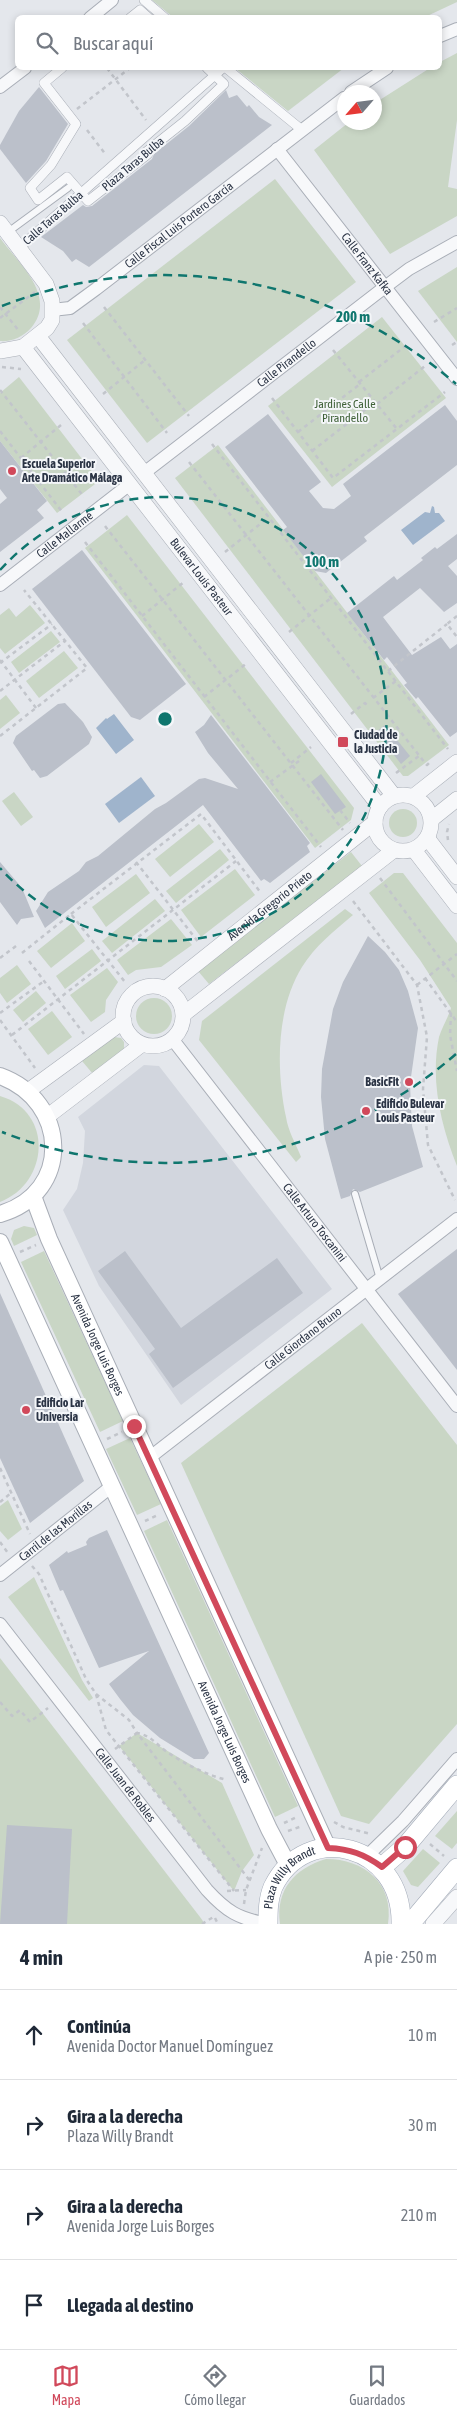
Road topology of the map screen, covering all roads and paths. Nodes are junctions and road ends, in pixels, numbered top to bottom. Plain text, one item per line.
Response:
1 (112, 0) edge
2 (144, 0) edge
3 (94, 15) edge
4 (134, 15) edge
5 (146, 15) edge
6 (162, 15) edge
7 (457, 29) edge
8 (442, 35) edge
9 (22, 70) edge
10 (59, 70) edge
11 (108, 70) edge
12 (127, 70) edge
13 (208, 70) edge
14 (221, 70) edge
15 (227, 70) edge
16 (384, 70) edge
17 (214, 75) junction
18 (115, 79) junction
19 (1, 85) edge
20 (362, 85) edge
21 (337, 103) edge
22 (73, 112) dead end
23 (84, 127) dead end
24 (153, 129) junction
25 (302, 130) junction
26 (277, 149) junction
27 (114, 164) junction
28 (68, 188) dead end
29 (81, 193) junction
30 (4, 228) edge
31 (457, 242) edge
32 (19, 248) junction
33 (46, 284) junction
34 (385, 287) junction
35 (0, 307) edge
36 (104, 307) dead end
37 (457, 308) edge
38 (52, 310) junction
39 (6, 314) junction
40 (0, 318) edge
41 (434, 322) dead end
42 (83, 323) dead end
43 (30, 342) junction
44 (457, 342) edge
45 (408, 344) dead end
46 (452, 345) dead end
47 (333, 350) dead end
48 (0, 351) edge
49 (145, 360) junction
50 (425, 366) dead end
51 (124, 376) junction
52 (457, 379) edge
53 (360, 383) junction
54 (0, 390) edge
55 (445, 392) dead end
56 (102, 394) dead end
57 (272, 398) dead end
58 (376, 403) junction
59 (189, 416) dead end
60 (61, 425) dead end
61 (397, 429) junction
62 (0, 431) edge
63 (298, 432) junction
64 (167, 433) dead end
65 (41, 442) junction
66 (212, 444) dead end
67 (312, 451) junction
68 (21, 458) junction
69 (189, 462) dead end
70 (144, 473) junction
71 (130, 484) junction
72 (84, 497) dead end
73 (63, 513) dead end
74 (269, 517) junction
75 (105, 526) dead end
76 (245, 536) junction
77 (85, 542) dead end
78 (224, 552) dead end
79 (184, 582) dead end
80 (0, 585) edge
81 (24, 590) dead end
82 (331, 598) junction
83 (162, 600) junction
84 (142, 616) junction
85 (310, 616) junction
86 (457, 616) edge
87 (52, 624) junction
88 (447, 624) junction
89 (289, 632) dead end
90 (457, 637) edge
91 (65, 641) junction
92 (0, 661) edge
93 (247, 663) dead end
94 (388, 671) junction
95 (15, 680) junction
96 (226, 681) junction
97 (396, 681) junction
98 (0, 691) edge
99 (204, 697) junction
100 (375, 700) junction
101 (36, 708) junction
102 (351, 714) dead end
103 (0, 736) edge
104 (311, 747) dead end
105 (441, 754) dead end
106 (419, 756) junction
107 (405, 760) dead end
108 (434, 760) dead end
109 (299, 761) dead end
110 (457, 762) edge
111 (408, 764) junction
112 (292, 765) junction
113 (396, 773) dead end
114 (270, 782) junction
115 (394, 796) junction
116 (414, 796) junction
117 (457, 799) edge
118 (380, 807) junction
119 (340, 810) dead end
120 (432, 819) junction
121 (375, 822) junction
122 (449, 823) dead end
123 (352, 825) dead end
124 (428, 839) junction
125 (351, 840) junction
126 (451, 843) dead end
127 (322, 848) dead end
128 (394, 850) junction
129 (414, 850) junction
130 (236, 861) junction
131 (136, 862) junction
132 (372, 867) junction
133 (457, 877) edge
134 (262, 894) dead end
135 (352, 901) dead end
136 (457, 906) edge
137 (173, 910) junction
138 (71, 914) junction
139 (199, 943) dead end
140 (16, 946) dead end
141 (22, 953) dead end
142 (457, 954) edge
143 (0, 958) edge
144 (108, 960) junction
145 (29, 961) dead end
146 (444, 964) junction
147 (425, 978) junction
148 (44, 981) junction
149 (457, 981) edge
150 (125, 982) dead end
151 (417, 984) junction
152 (165, 988) junction
153 (58, 999) junction
154 (0, 1013) edge
155 (184, 1014) junction
156 (451, 1014) junction
157 (0, 1020) edge
158 (124, 1021) junction
159 (457, 1022) edge
160 (12, 1034) junction
161 (84, 1035) dead end
162 (173, 1040) junction
163 (141, 1045) junction
164 (38, 1071) dead end
165 (457, 1071) edge
166 (0, 1076) edge
167 (28, 1091) junction
168 (48, 1116) junction
169 (355, 1194) dead end
170 (33, 1196) junction
171 (455, 1200) dead end
172 (0, 1214) edge
173 (457, 1219) edge
174 (0, 1242) edge
175 (41, 1242) dead end
176 (17, 1254) dead end
177 (380, 1279) junction
178 (367, 1290) junction
179 (457, 1406) edge
180 (126, 1430) dead end
181 (101, 1441) dead end
182 (150, 1458) junction
183 (0, 1468) edge
184 (112, 1486) junction
185 (11, 1493) junction
186 (0, 1502) edge
187 (164, 1512) dead end
188 (139, 1523) dead end
189 (36, 1546) junction
190 (24, 1556) junction
191 (0, 1575) edge
192 (0, 1624) edge
193 (96, 1694) junction
194 (59, 1699) junction
195 (0, 1702) edge
196 (137, 1733) junction
197 (119, 1746) junction
198 (104, 1757) junction
199 (457, 1759) edge
200 (228, 1780) dead end
201 (457, 1785) edge
202 (303, 1815) dead end
203 (278, 1826) dead end
204 (328, 1848) junction
205 (375, 1862) junction
206 (288, 1866) junction
207 (457, 1868) edge
208 (250, 1881) dead end
209 (234, 1891) dead end
210 (457, 1897) edge
211 (215, 1916) dead end
212 (218, 1924) edge
213 (267, 1924) edge
214 (400, 1924) edge
215 (410, 1924) edge
216 (433, 1924) edge

1 - 3 street
2 - 6 street
4 - 5 street
7 - 8 street
9 - 19 street
10 - 29 street
11 - 18 path
12 - 18 path
13 - 17 street
14 - 17 street, Calle Taras Bulba
15 - 25 street
16 - 20 street
17 - 24 street, Calle Taras Bulba
17 - 29 street, Plaza Taras Bulba
18 - 22 path
18 - 24 path
21 - 25 street, Calle Fiscal Luis Portero García
23 - 27 path
24 - 27 street, Calle Taras Bulba
25 - 26 street, Calle Fiscal Luis Portero García
26 - 34 street, Calle Franz Kafka
26 - 38 street, Calle Fiscal Luis Portero García
27 - 29 street, Calle Taras Bulba
28 - 30 lane
29 - 32 street, Calle Taras Bulba
30 - 32 street
31 - 34 street, Calle Pirandello
32 - 33 street
33 - 38 street
33 - 39 path
34 - 52 street, Calle Franz Kafka
34 - 70 street, Calle Pirandello
35 - 39 path
36 - 49 path
37 - 41 path
38 - 43 street
39 - 40 path
39 - 43 path
42 - 51 path
43 - 48 street
43 - 70 street, Bulevar Louis Pasteur
43 - 71 street, Bulevar Louis Pasteur
44 - 46 path
45 - 53 path
47 - 53 path
49 - 51 path
49 - 59 path
50 - 58 path
51 - 56 path
51 - 64 path
53 - 58 path
53 - 63 path
54 - 65 path
55 - 61 path
57 - 63 path
58 - 61 path
58 - 67 path
60 - 65 path
61 - 67 path
62 - 68 path
63 - 67 path
65 - 68 path
65 - 72 path
66 - 74 path
68 - 73 path
69 - 76 path
70 - 115 street, Bulevar Louis Pasteur
71 - 80 street, Calle Mallarmé
71 - 118 street, Bulevar Louis Pasteur
74 - 76 path
74 - 82 path
75 - 83 path
76 - 78 path
76 - 85 path
77 - 84 path
79 - 83 path
81 - 87 path
82 - 85 path
82 - 94 path
83 - 84 path
83 - 96 path
84 - 99 path
85 - 89 path
85 - 100 path
86 - 88 path
87 - 91 path
87 - 92 path
88 - 90 path
88 - 94 path
91 - 95 path
91 - 101 path
92 - 95 path
93 - 96 path
94 - 97 path
95 - 98 path
95 - 101 path
96 - 99 path
96 - 112 path
97 - 100 path
97 - 105 path
99 - 114 path
100 - 102 path
100 - 106 path
101 - 103 path
104 - 112 path
106 - 108 path
106 - 111 path
107 - 111 path
109 - 112 path
110 - 116 street
111 - 113 path
112 - 114 path
112 - 125 path
114 - 127 path
115 - 116 street
115 - 118 street
116 - 120 street
117 - 120 street
118 - 121 street
119 - 123 path
120 - 124 street
121 - 125 street, Avenida Gregorio Prieto
121 - 128 street
122 - 126 path
124 - 129 street
124 - 133 street
125 - 152 street, Avenida Gregorio Prieto
128 - 129 street
128 - 132 street
129 - 136 street
130 - 131 path
130 - 134 path
130 - 137 path
131 - 137 path
131 - 138 path
132 - 146 path
132 - 155 street
135 - 151 path
137 - 139 path
137 - 144 path
138 - 141 path
138 - 144 path
140 - 143 path
142 - 146 path
144 - 150 path
144 - 153 path
145 - 148 path
146 - 147 path
146 - 149 path
147 - 151 path
147 - 156 path
148 - 153 path
148 - 154 path
151 - 171 path
152 - 155 street
152 - 158 street
153 - 160 path
153 - 161 path
155 - 162 street
156 - 159 path
156 - 165 path
157 - 160 path
158 - 163 street
158 - 167 street
160 - 164 path
162 - 163 street
162 - 178 street, Calle Arturo Toscanini
163 - 168 street
166 - 167 main road
167 - 168 main road
168 - 170 main road
169 - 177 lane
170 - 172 main road
170 - 182 main road, Avenida Jorge Luis Borges
173 - 177 street, Calle Giordano Bruno
174 - 184 main road, Avenida Jorge Luis Borges
175 - 176 path
177 - 178 street, Calle Giordano Bruno
178 - 179 street, Calle Arturo Toscanini
178 - 182 street, Calle Giordano Bruno
180 - 181 path
182 - 204 main road, Avenida Jorge Luis Borges
183 - 185 path
184 - 189 street, Carril de las Morillas
184 - 206 main road, Avenida Jorge Luis Borges
185 - 186 path
185 - 189 path
187 - 188 path
189 - 190 street, Carril de las Morillas
190 - 191 street, Carril de las Morillas
190 - 193 path
192 - 194 street, Calle Juan de Robles
193 - 196 path
193 - 197 path
194 - 195 path
194 - 198 street, Calle Juan de Robles
196 - 197 path
196 - 200 path
196 - 208 path
197 - 198 path
197 - 209 path
198 - 213 street, Calle Juan de Robles
199 - 205 street
201 - 205 main road
202 - 203 path
204 - 205 main road, Plaza Willy Brandt
204 - 206 main road, Plaza Willy Brandt
205 - 214 main road
206 - 213 main road, Plaza Willy Brandt
207 - 215 main road
210 - 216 street
211 - 212 path

